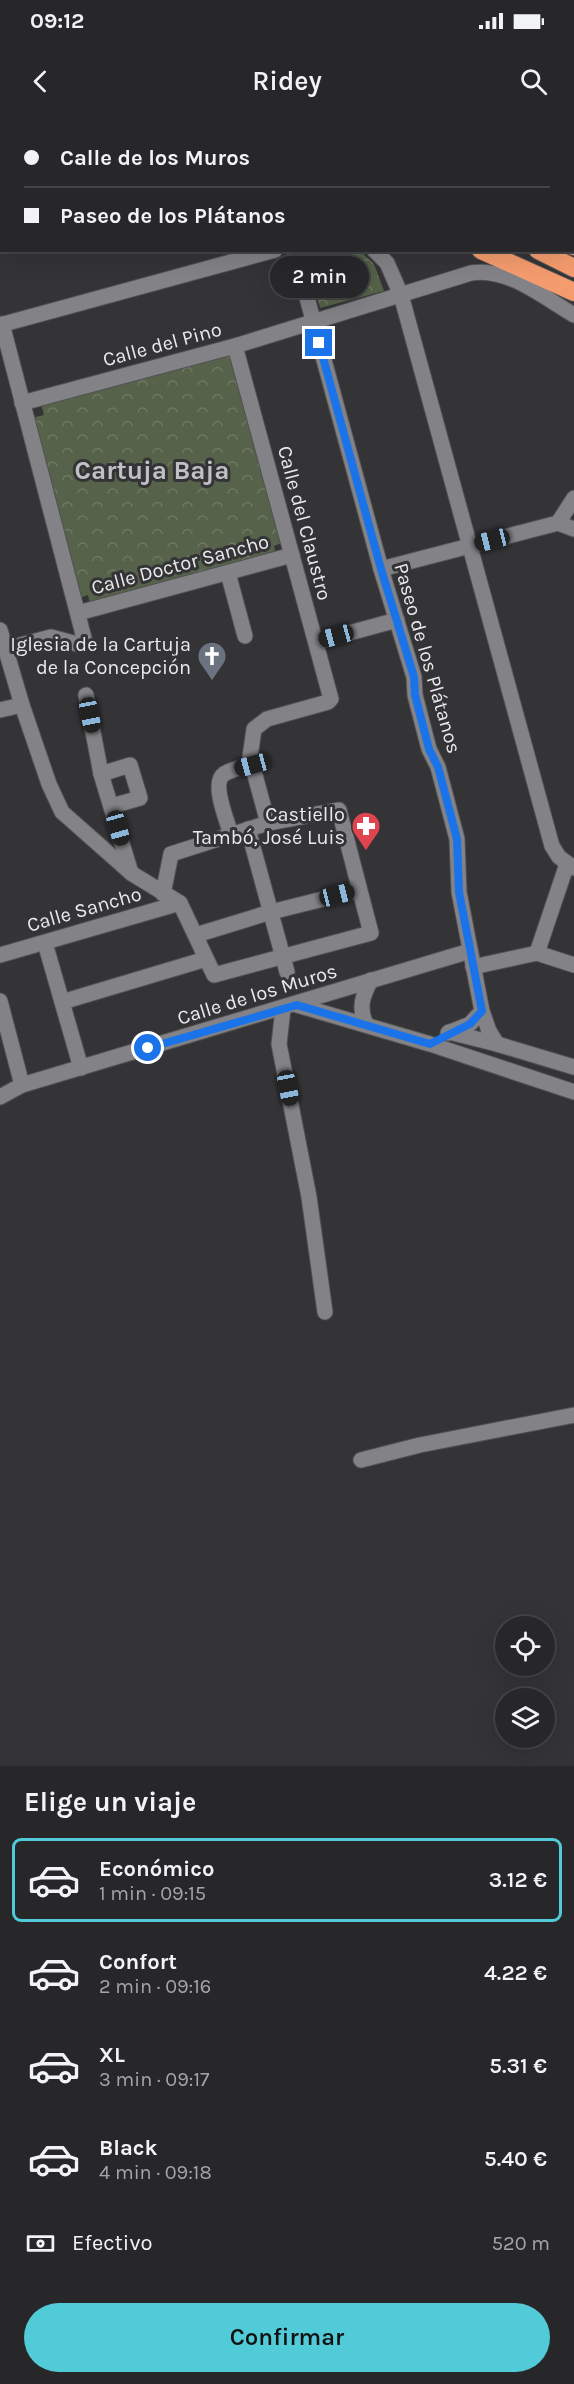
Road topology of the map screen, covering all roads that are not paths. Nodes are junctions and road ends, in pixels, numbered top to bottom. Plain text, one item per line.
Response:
1 (268, 252) edge
2 (295, 252) edge
3 (376, 252) edge
4 (486, 252) edge
5 (542, 252) edge
6 (574, 268) edge
7 (574, 292) edge
8 (400, 295) junction
9 (574, 315) edge
10 (313, 322) junction
11 (1, 324) edge
12 (236, 346) junction
13 (22, 403) junction
14 (574, 498) edge
15 (558, 523) junction
16 (574, 529) edge
17 (470, 546) junction
18 (292, 555) junction
19 (381, 569) junction
20 (228, 573) junction
21 (78, 613) junction
22 (397, 620) junction
23 (0, 630) edge
24 (245, 636) dead end
25 (316, 642) junction
26 (5, 649) junction
27 (86, 695) dead end
28 (22, 705) junction
29 (0, 710) edge
30 (252, 765) junction
31 (101, 774) junction
32 (112, 806) junction
33 (268, 823) junction
34 (248, 828) junction
35 (231, 834) junction
36 (570, 866) edge
37 (131, 873) junction
38 (359, 890) junction
39 (162, 894) junction
40 (180, 903) junction
41 (271, 912) junction
42 (196, 935) junction
43 (45, 942) junction
44 (537, 953) junction
45 (0, 955) edge
46 (206, 959) junction
47 (472, 959) junction
48 (285, 964) junction
49 (574, 965) edge
50 (371, 980) junction
51 (0, 1000) edge
52 (62, 1002) junction
53 (291, 1002) junction
54 (482, 1011) junction
55 (366, 1024) junction
56 (449, 1032) junction
57 (430, 1044) junction
58 (497, 1044) junction
59 (574, 1066) edge
60 (81, 1068) junction
61 (21, 1085) junction
62 (574, 1092) edge
63 (0, 1097) edge
64 (325, 1312) dead end
65 (574, 1415) edge
66 (361, 1460) dead end

1 - 11 street
2 - 10 street, Paseo de los Plátanos
3 - 8 street
4 - 7 highway
5 - 6 highway
8 - 9 street, Calle del Pino
8 - 10 street, Calle del Pino
8 - 17 street
10 - 12 street, Calle del Pino
10 - 19 street, Paseo de los Plátanos
11 - 13 street
12 - 13 street, Calle del Pino
12 - 18 street, Calle del Claustro
13 - 21 street
14 - 15 street
15 - 16 street
15 - 17 street
17 - 19 street
17 - 36 street
18 - 20 street, Calle Doctor Sancho
18 - 25 street, Calle del Claustro
19 - 22 street, Paseo de los Plátanos
20 - 21 street, Calle Doctor Sancho
20 - 24 street
21 - 26 street
22 - 25 street
22 - 47 street, Paseo de los Plátanos
23 - 26 street
25 - 30 street, Calle del Claustro
26 - 28 street
27 - 31 street
28 - 29 street
28 - 37 street
30 - 33 street
30 - 35 street
31 - 32 street
31 - 32 street
32 - 37 street
33 - 34 street
33 - 38 street
34 - 35 street
34 - 41 street
35 - 39 street
36 - 44 street
37 - 39 street
38 - 41 street
38 - 48 street
39 - 40 street
40 - 42 street
40 - 43 street, Calle Sancho
41 - 42 street
41 - 48 street
42 - 46 street
43 - 45 street, Calle Sancho
43 - 52 street
44 - 47 street, Calle de los Muros
44 - 49 street
46 - 48 street
46 - 52 street
47 - 50 street, Calle de los Muros
47 - 54 street, Paseo de los Plátanos
50 - 53 street, Calle de los Muros
50 - 55 street
51 - 61 street
52 - 60 street
53 - 55 street
53 - 60 street, Calle de los Muros
53 - 64 street
54 - 56 street
54 - 58 street, Paseo de los Plátanos
55 - 57 street
56 - 57 street
56 - 58 street
57 - 62 street
58 - 59 street
60 - 61 street, Calle de los Muros
61 - 63 street, Calle de los Muros
65 - 66 street

